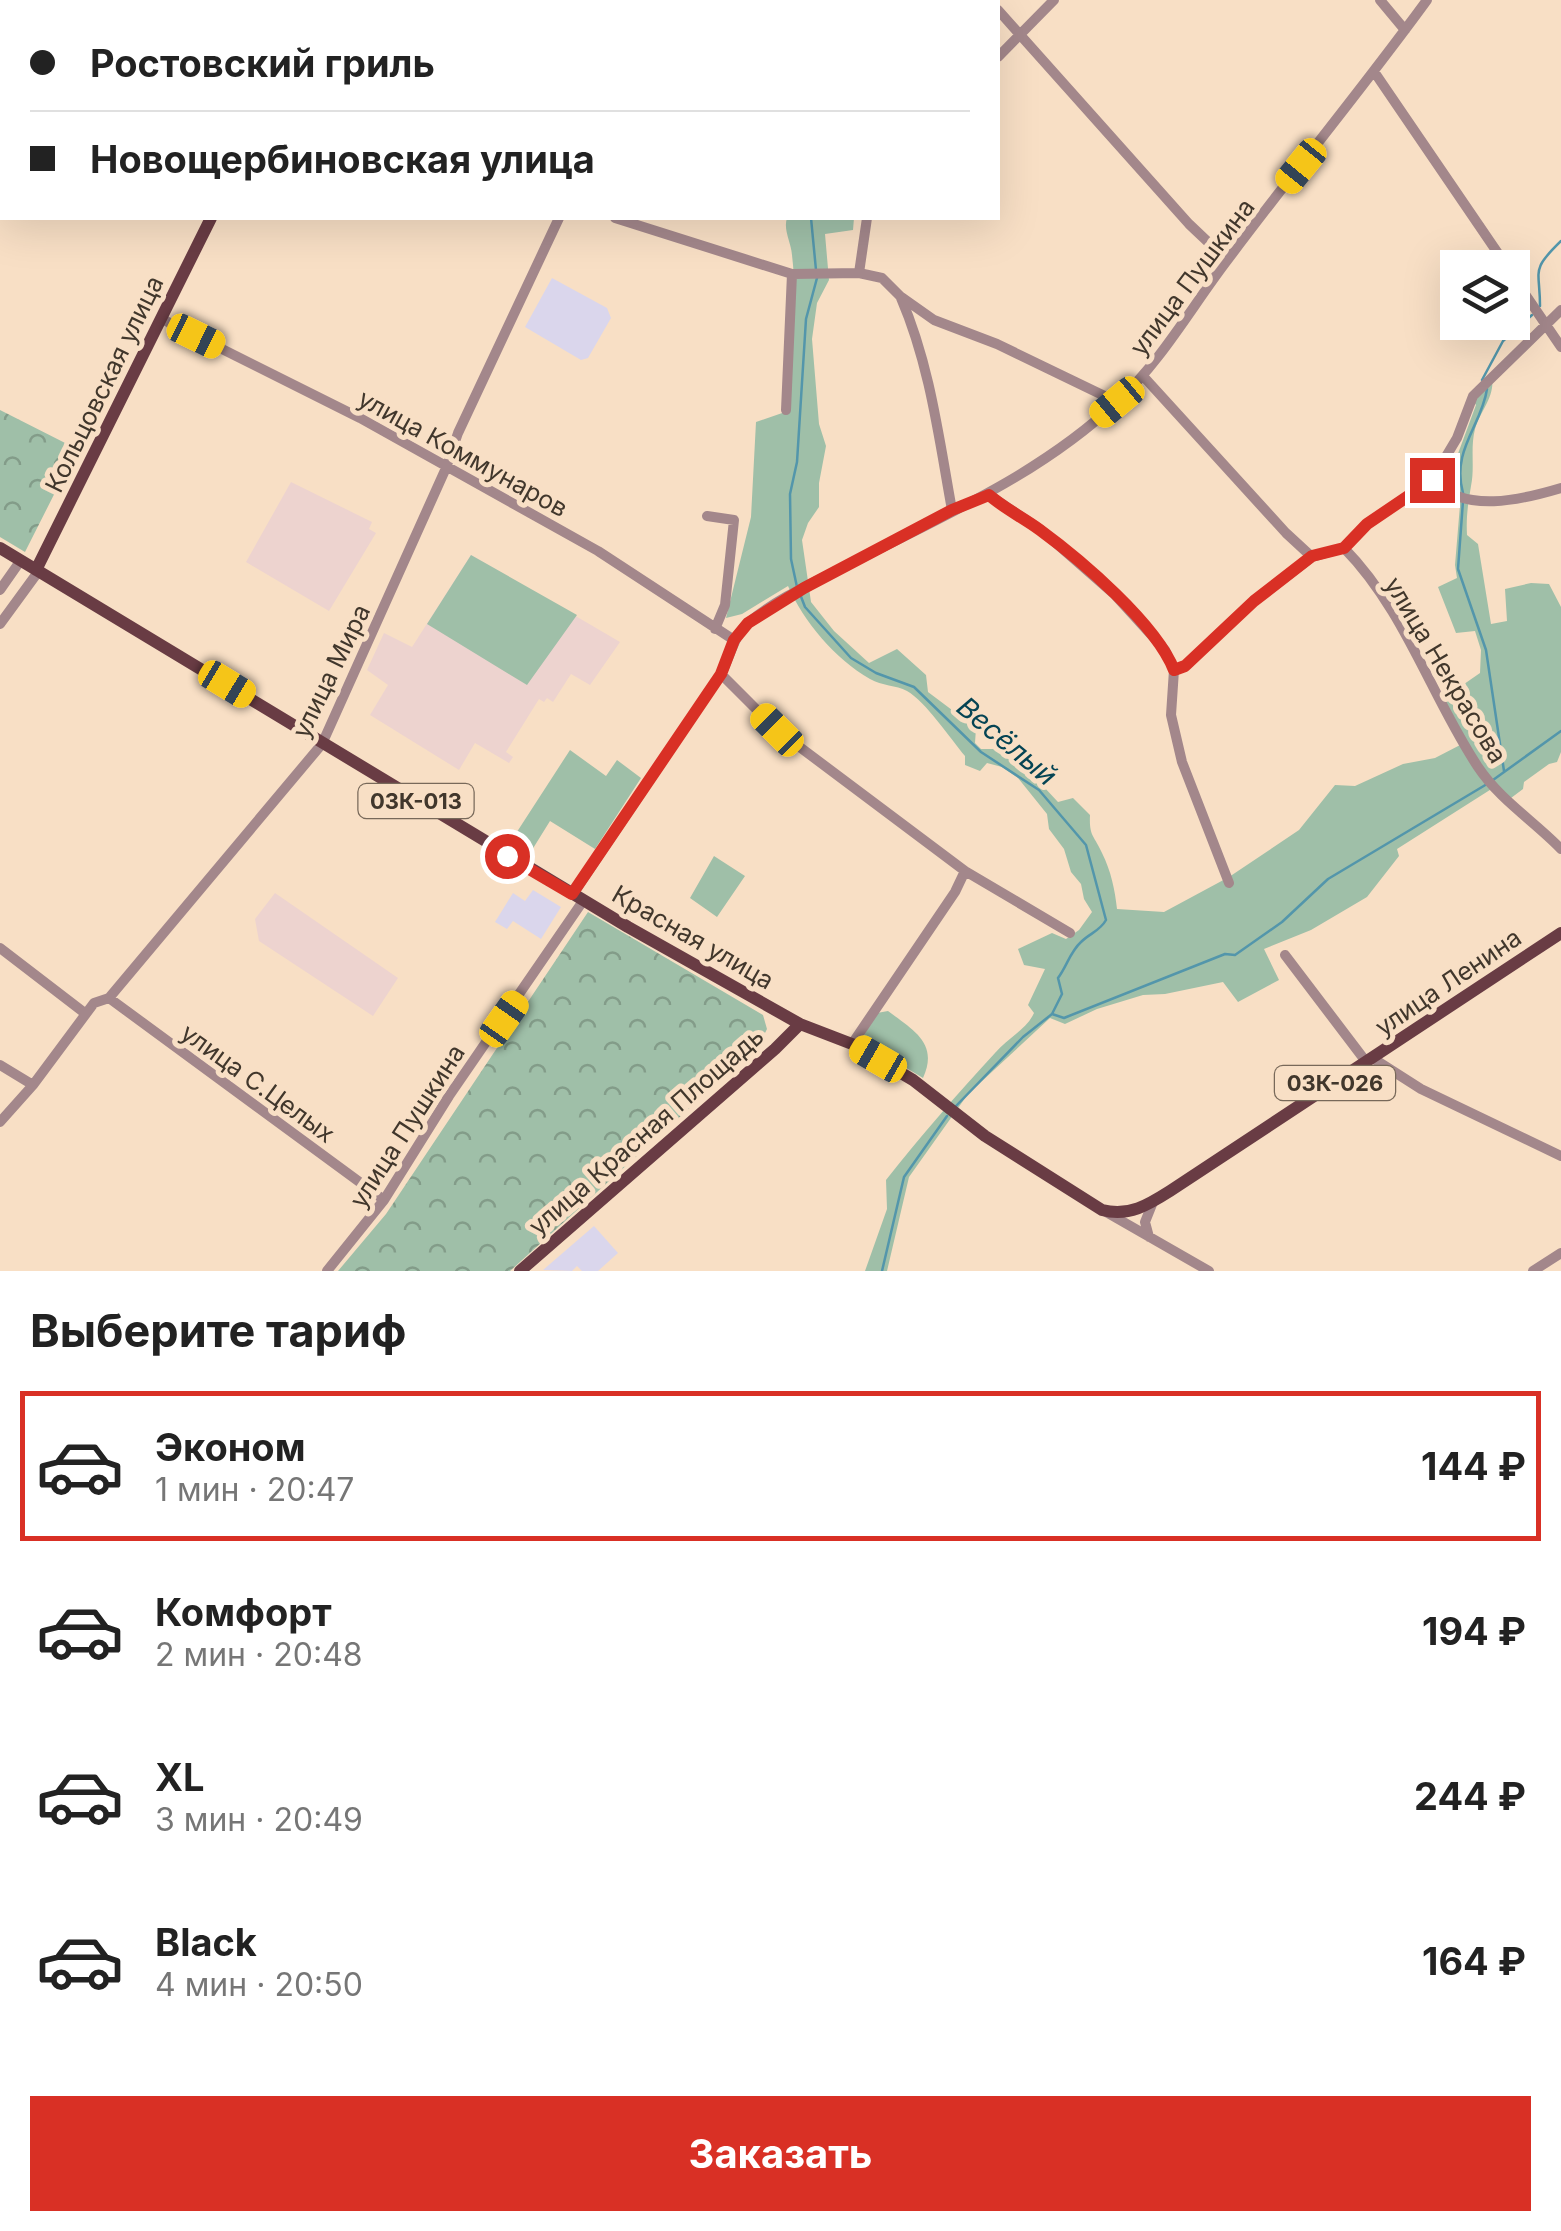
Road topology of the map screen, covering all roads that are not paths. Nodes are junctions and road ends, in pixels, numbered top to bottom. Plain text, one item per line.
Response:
1 (1054, 0) edge
2 (1380, 0) edge
3 (1427, 0) edge
4 (1000, 12) edge
5 (1405, 30) junction
6 (1022, 34) junction
7 (1000, 55) edge
8 (1375, 74) junction
9 (210, 220) edge
10 (557, 220) edge
11 (621, 220) edge
12 (867, 220) edge
13 (1496, 250) edge
14 (1227, 260) junction
15 (858, 272) junction
16 (792, 274) junction
17 (900, 296) junction
18 (1530, 301) edge
19 (1561, 310) edge
20 (925, 315) junction
21 (162, 319) junction
22 (1546, 325) junction
23 (914, 327) junction
24 (1561, 347) edge
25 (1143, 376) junction
26 (1117, 402) junction
27 (786, 410) dead end
28 (446, 468) junction
29 (1432, 480) junction
30 (1561, 488) edge
31 (989, 495) junction
32 (952, 510) junction
33 (707, 516) dead end
34 (0, 548) edge
35 (1344, 548) junction
36 (1312, 556) junction
37 (21, 560) junction
38 (37, 571) junction
39 (0, 590) edge
40 (0, 624) edge
41 (715, 629) junction
42 (734, 640) junction
43 (1174, 670) junction
44 (721, 674) junction
45 (322, 744) junction
46 (1561, 849) edge
47 (965, 872) junction
48 (1230, 883) dead end
49 (578, 897) junction
50 (1561, 933) edge
51 (1070, 934) dead end
52 (0, 948) edge
53 (1285, 956) dead end
54 (109, 998) junction
55 (86, 1014) junction
56 (800, 1024) junction
57 (852, 1044) junction
58 (1370, 1061) junction
59 (0, 1065) edge
60 (33, 1085) junction
61 (0, 1122) edge
62 (1561, 1156) edge
63 (384, 1200) junction
64 (1153, 1201) junction
65 (1102, 1210) junction
66 (1149, 1237) junction
67 (1561, 1253) edge
68 (524, 1270) edge
69 (327, 1271) edge
70 (1209, 1271) edge
71 (1533, 1271) edge

1 - 6 street
2 - 5 street
3 - 5 street, улица Пушкина
4 - 6 street
5 - 8 street, улица Пушкина
6 - 7 street
6 - 14 street
8 - 13 street
8 - 14 street, улица Пушкина
9 - 21 main road, Кольцовская улица
10 - 28 street, улица Мира
11 - 16 street
12 - 15 street
14 - 25 street, улица Пушкина
15 - 16 street
15 - 17 street
16 - 27 street
17 - 20 street
17 - 23 street
18 - 22 street
19 - 22 street
20 - 23 street
20 - 26 street
21 - 28 street, улица Коммунаров
21 - 38 main road, Кольцовская улица
22 - 24 street
22 - 29 street
23 - 32 street
25 - 26 street, улица Пушкина
25 - 36 street
26 - 31 street, улица Пушкина
28 - 41 street, улица Коммунаров
28 - 45 street, улица Мира
29 - 30 street
29 - 35 street
31 - 32 street, улица Пушкина
31 - 43 street
32 - 42 street, улица Пушкина
33 - 41 street
34 - 37 main road, Красная улица / 03К-013
35 - 36 street
35 - 46 street, улица Некрасова
36 - 43 street
37 - 38 main road, Красная улица / 03К-013
37 - 39 street
38 - 40 street, Кольцовская улица
38 - 45 main road, Красная улица / 03К-013
41 - 42 street, улица Коммунаров
42 - 44 street, улица Пушкина
43 - 48 street
44 - 47 street
44 - 49 street, улица Пушкина
45 - 49 main road, Красная улица / 03К-013
45 - 54 street, улица Мира
47 - 51 street
47 - 57 street
49 - 56 main road, Красная улица / 03К-013
49 - 63 street, улица Пушкина
50 - 58 main road, улица Ленина / 03К-026
52 - 55 street
53 - 58 street
54 - 55 street, улица Мира
54 - 63 street, улица С.Целых
55 - 60 street, улица Мира
56 - 57 main road, Красная улица
56 - 68 main road, улица Красная Площадь
57 - 65 main road, Красная улица
58 - 62 street
58 - 64 main road, улица Ленина / 03К-026
59 - 60 street
60 - 61 street, улица Мира
63 - 69 street, улица Пушкина
64 - 65 main road, улица Ленина / 03К-026
64 - 66 street
65 - 66 street
66 - 70 street
67 - 71 street

